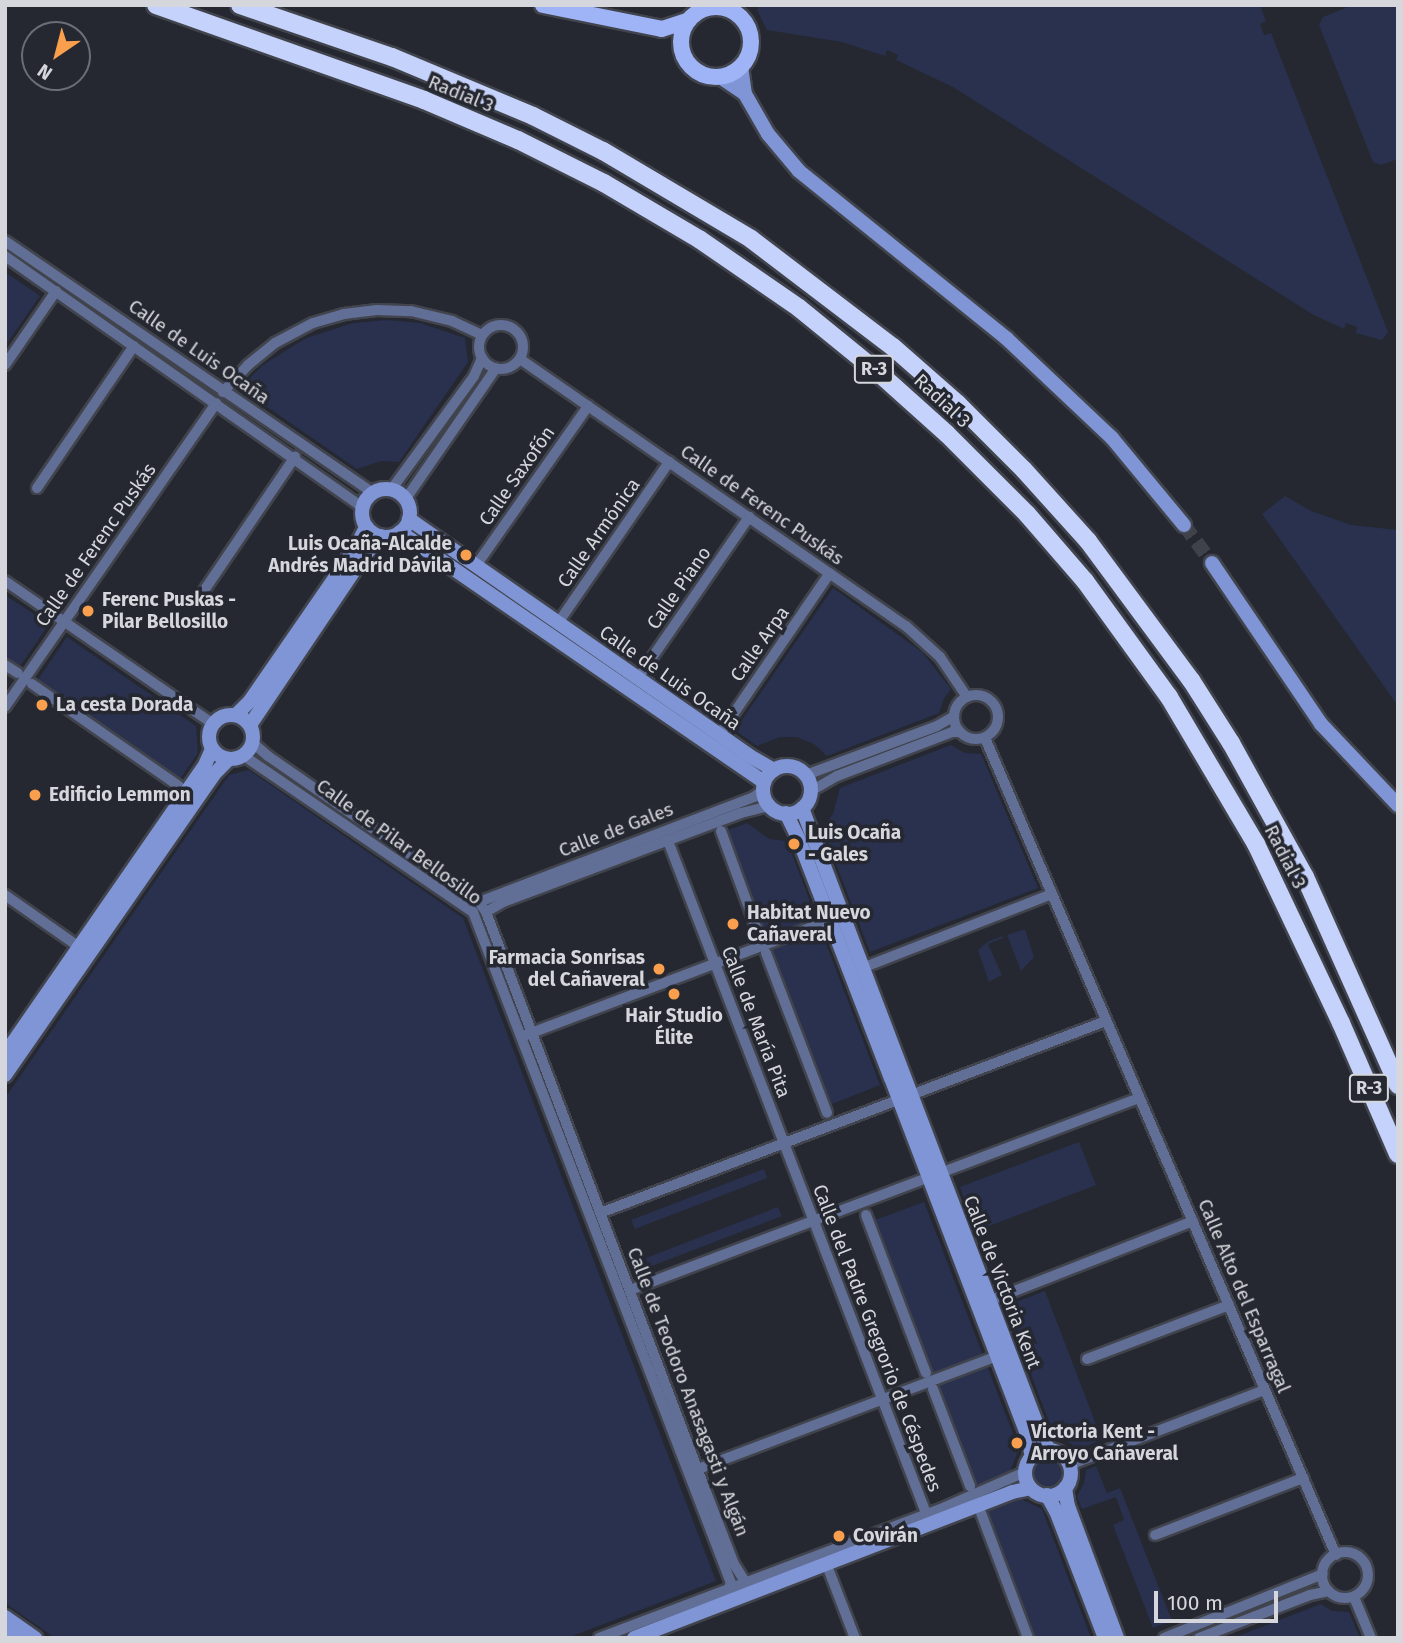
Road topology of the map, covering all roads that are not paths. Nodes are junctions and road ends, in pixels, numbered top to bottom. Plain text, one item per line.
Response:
1 (156, 5) edge
2 (240, 5) edge
3 (543, 5) edge
4 (749, 5) edge
5 (726, 7) edge
6 (689, 20) junction
7 (747, 26) junction
8 (662, 29) junction
9 (681, 48) junction
10 (741, 66) junction
11 (720, 77) junction
12 (745, 94) junction
13 (5, 241) edge
14 (5, 256) edge
15 (56, 291) junction
16 (482, 335) junction
17 (134, 346) junction
18 (482, 358) junction
19 (520, 359) junction
20 (5, 365) edge
21 (496, 368) junction
22 (223, 392) junction
23 (216, 403) junction
24 (588, 405) junction
25 (295, 457) junction
26 (669, 462) junction
27 (37, 488) dead end
28 (391, 490) junction
29 (373, 493) junction
30 (405, 500) junction
31 (363, 508) junction
32 (749, 517) junction
33 (409, 519) junction
34 (1184, 525) tunnel mouth
35 (366, 527) junction
36 (400, 532) junction
37 (381, 537) junction
38 (1212, 563) tunnel mouth
39 (475, 567) junction
40 (830, 573) junction
41 (5, 581) edge
42 (198, 598) dead end
43 (64, 622) junction
44 (558, 624) junction
45 (5, 665) edge
46 (18, 673) dead end
47 (638, 678) junction
48 (32, 684) dead end
49 (967, 697) junction
50 (5, 707) edge
51 (236, 715) junction
52 (954, 716) junction
53 (213, 724) junction
54 (250, 725) junction
55 (960, 732) junction
56 (719, 735) junction
57 (985, 737) junction
58 (253, 743) junction
59 (212, 749) junction
60 (244, 756) junction
61 (228, 760) junction
62 (774, 769) junction
63 (806, 775) junction
64 (179, 786) dead end
65 (764, 786) junction
66 (811, 791) junction
67 (1398, 805) edge
68 (769, 806) junction
69 (802, 808) junction
70 (786, 813) junction
71 (721, 831) dead end
72 (668, 841) junction
73 (1052, 894) junction
74 (5, 895) edge
75 (480, 902) junction
76 (486, 912) junction
77 (830, 920) junction
78 (760, 938) dead end
79 (85, 951) junction
80 (766, 953) dead end
81 (715, 963) junction
82 (862, 968) junction
83 (1106, 1021) junction
84 (532, 1033) junction
85 (521, 1037) junction
86 (5, 1054) edge
87 (5, 1075) edge
88 (1398, 1085) edge
89 (905, 1098) junction
90 (1139, 1098) junction
91 (827, 1113) dead end
92 (784, 1144) junction
93 (1398, 1154) edge
94 (934, 1174) junction
95 (795, 1175) joint
96 (600, 1213) junction
97 (866, 1215) dead end
98 (813, 1220) junction
99 (1193, 1221) junction
100 (605, 1257) joint
101 (629, 1290) junction
102 (989, 1301) junction
103 (1228, 1305) junction
104 (997, 1356) junction
105 (1087, 1359) dead end
106 (926, 1373) dead end
107 (933, 1389) dead end
108 (1264, 1390) junction
109 (882, 1399) junction
110 (1049, 1450) junction
111 (1032, 1457) junction
112 (1069, 1465) junction
113 (693, 1471) junction
114 (1025, 1472) junction
115 (1303, 1478) junction
116 (970, 1486) dead end
117 (1031, 1488) junction
118 (1065, 1488) junction
119 (1047, 1495) junction
120 (926, 1513) junction
121 (981, 1513) dead end
122 (1154, 1535) dead end
123 (1336, 1555) junction
124 (826, 1563) junction
125 (1323, 1574) junction
126 (746, 1583) junction
127 (728, 1590) junction
128 (1329, 1591) junction
129 (1354, 1597) junction
130 (5, 1617) edge
131 (5, 1631) edge
132 (640, 1637) edge
133 (15, 1638) edge
134 (35, 1638) edge
135 (599, 1638) edge
136 (855, 1638) edge
137 (1028, 1638) edge
138 (1105, 1638) edge
139 (1117, 1638) edge
140 (1164, 1638) edge
141 (1199, 1638) edge
142 (1371, 1638) edge

1 - 93 highway, Radial 3 / R-3
2 - 88 highway, Radial 3 / R-3
3 - 8 main road
4 - 7 main road
5 - 6 main road
5 - 7 main road
6 - 8 main road
6 - 9 main road
7 - 10 main road
8 - 9 main road
9 - 11 main road
10 - 11 main road
10 - 12 main road
11 - 12 main road
12 - 34 main road
13 - 22 street, Calle de Luis Ocaña
14 - 15 street, Calle de Luis Ocaña
15 - 17 street, Calle de Luis Ocaña
15 - 20 street
16 - 18 street
16 - 19 street
16 - 22 street
17 - 23 street, Calle de Luis Ocaña
17 - 27 street
18 - 21 street
18 - 28 street
19 - 21 street
19 - 24 street, Calle de Ferenc Puskás
21 - 30 street
22 - 29 street, Calle de Luis Ocaña
23 - 25 street, Calle de Luis Ocaña
23 - 43 street, Calle de Ferenc Puskás
24 - 26 street, Calle de Ferenc Puskás
24 - 39 street, Calle Saxofón
25 - 31 street, Calle de Luis Ocaña
25 - 42 street
26 - 32 street, Calle de Ferenc Puskás
26 - 44 street, Calle Armónica
28 - 29 main road
28 - 30 main road
29 - 31 main road
30 - 33 main road
31 - 35 main road
32 - 40 street, Calle de Ferenc Puskás
32 - 47 street, Calle Piano
33 - 36 main road
33 - 39 main road, Calle de Luis Ocaña
35 - 37 main road
35 - 51 main road
36 - 37 main road
36 - 65 main road, Calle de Luis Ocaña
37 - 54 main road
38 - 67 main road
39 - 44 main road, Calle de Luis Ocaña
40 - 49 street, Calle de Ferenc Puskás
40 - 56 street, Calle Arpa
41 - 43 street
43 - 50 street, Calle de Ferenc Puskás
43 - 53 street
44 - 47 main road, Calle de Luis Ocaña
45 - 46 street
47 - 56 main road, Calle de Luis Ocaña
48 - 64 street
49 - 52 street
49 - 57 street
51 - 53 main road
51 - 54 main road
52 - 55 street
52 - 63 street
53 - 59 main road
54 - 58 main road
55 - 57 street
55 - 66 street
56 - 62 main road, Calle de Luis Ocaña
57 - 73 street
58 - 60 main road
58 - 75 street, Calle de Pilar Bellosillo
59 - 61 main road
59 - 79 main road
60 - 61 main road
60 - 85 street, Calle de Pilar Bellosillo
61 - 79 main road
62 - 63 main road
62 - 65 main road
63 - 66 main road
65 - 68 main road
65 - 75 street, Calle de Gales
66 - 69 main road
68 - 70 main road
68 - 72 street, Calle de Gales
69 - 70 main road
69 - 82 main road
70 - 77 main road
71 - 78 street
72 - 76 street, Calle de Gales
72 - 81 street, Calle de María Pita
73 - 82 street
73 - 83 street
74 - 79 street
75 - 76 street, Calle de Pilar Bellosillo
76 - 84 street, Calle de Pilar Bellosillo
77 - 81 street
77 - 89 main road
79 - 86 main road
79 - 87 main road
80 - 91 street
81 - 84 street
81 - 92 street, Calle de María Pita
82 - 89 main road
83 - 89 street
83 - 90 street, Calle Alto del Esparragal
84 - 85 street
84 - 96 street, Calle de Pilar Bellosillo
85 - 100 street, Calle de Pilar Bellosillo
89 - 92 street
89 - 94 main road, Calle de Victoria Kent
90 - 94 street
90 - 99 street, Calle Alto del Esparragal
92 - 95 street, Calle de María Pita
92 - 96 street
94 - 98 street
94 - 102 main road, Calle de Victoria Kent
94 - 104 main road, Calle de Victoria Kent
95 - 98 street, Calle del Padre Gregrorio de Céspedes
96 - 101 street, Calle de Teodoro Anasagasti y Algán
97 - 106 street
98 - 101 street
98 - 109 street, Calle del Padre Gregrorio de Céspedes
99 - 102 street
99 - 103 street, Calle Alto del Esparragal
100 - 113 street, Calle de Teodoro Anasagasti y Algán
101 - 113 street, Calle de Teodoro Anasagasti y Algán
102 - 110 main road, Calle de Victoria Kent
103 - 105 street
103 - 108 street, Calle Alto del Esparragal
104 - 109 street
104 - 111 main road, Calle de Victoria Kent
107 - 116 street
108 - 112 street
108 - 115 street, Calle Alto del Esparragal
109 - 113 street
109 - 120 street, Calle del Padre Gregrorio de Céspedes
110 - 111 main road
110 - 112 main road
111 - 114 main road
112 - 118 main road
113 - 126 street, Calle de Teodoro Anasagasti y Algán
113 - 127 street, Calle de Teodoro Anasagasti y Algán
114 - 117 main road
114 - 120 street
115 - 122 street
115 - 123 street, Calle Alto del Esparragal
117 - 119 main road
117 - 124 main road
118 - 119 main road
118 - 139 main road
119 - 138 main road
120 - 126 street
121 - 137 street
123 - 125 street
123 - 129 street
124 - 132 main road
124 - 136 street
125 - 128 street
125 - 140 street
126 - 127 street
127 - 135 street
128 - 129 street
128 - 141 street
129 - 142 street
130 - 134 main road
131 - 133 main road

